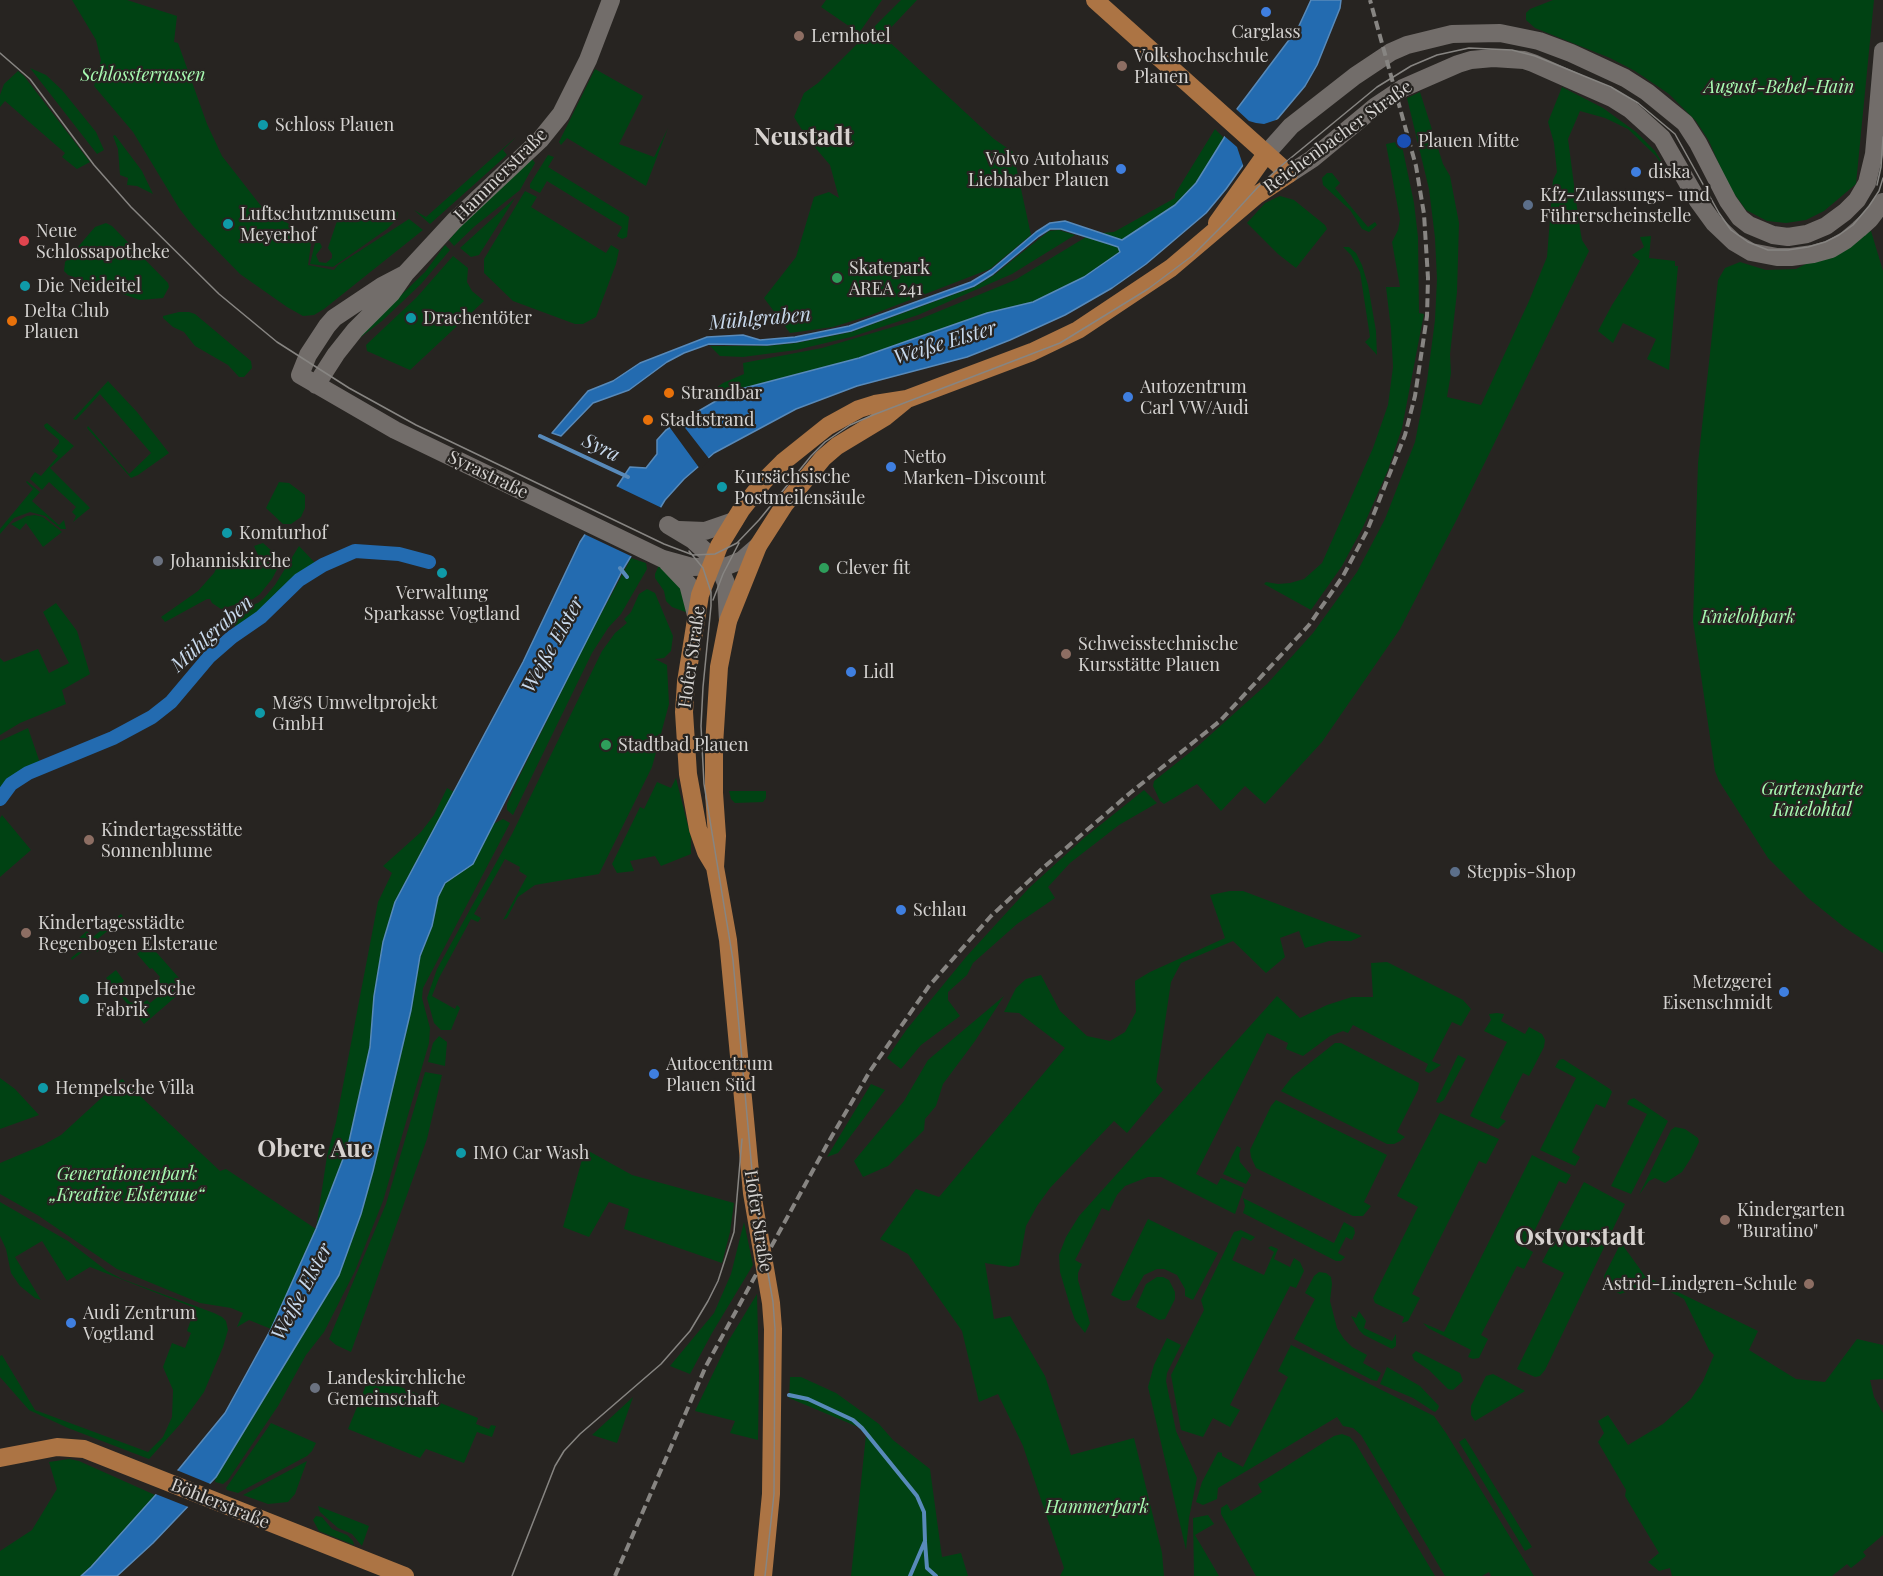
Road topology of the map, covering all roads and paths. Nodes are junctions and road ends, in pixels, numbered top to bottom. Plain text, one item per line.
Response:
1 (611, 0) edge
2 (1095, 0) edge
3 (1883, 51) edge
4 (1263, 151) junction
5 (1289, 174) junction
6 (1883, 202) edge
7 (1734, 211) junction
8 (1714, 223) junction
9 (1208, 236) junction
10 (405, 274) junction
11 (316, 342) junction
12 (336, 354) junction
13 (316, 385) junction
14 (907, 399) junction
15 (734, 521) junction
16 (758, 546) junction
17 (657, 556) junction
18 (715, 564) junction
19 (696, 615) junction
20 (729, 621) junction
21 (715, 867) junction
22 (0, 1458) edge
23 (405, 1576) edge
24 (763, 1576) edge

1 - 10 street, Hammerstraße
2 - 4 main road
3 - 7 street, Reichenbacher Straße
4 - 5 main road
4 - 7 street, Reichenbacher Straße
4 - 9 main road, Reichenbacher Straße
5 - 8 street, Reichenbacher Straße
5 - 9 main road, Reichenbacher Straße
6 - 8 street, Reichenbacher Straße
7 - 8 street
9 - 14 main road, Reichenbacher Straße
10 - 11 street, Hammerstraße
10 - 12 street, Hammerstraße
11 - 12 street
11 - 13 street, Syrastraße
12 - 13 street
13 - 17 street, Syrastraße
14 - 15 main road, Reichenbacher Straße
14 - 16 main road, Reichenbacher Straße
15 - 18 main road, Hofer Straße
15 - 18 street
16 - 18 street, Reichenbacher Straße
16 - 20 main road, Reichenbacher Straße
17 - 18 street
17 - 19 street
18 - 19 main road, Hofer Straße
18 - 20 street
19 - 21 main road, Hofer Straße
20 - 21 main road, Hofer Straße
21 - 24 main road, Hofer Straße
22 - 23 main road, Böhlerstraße

